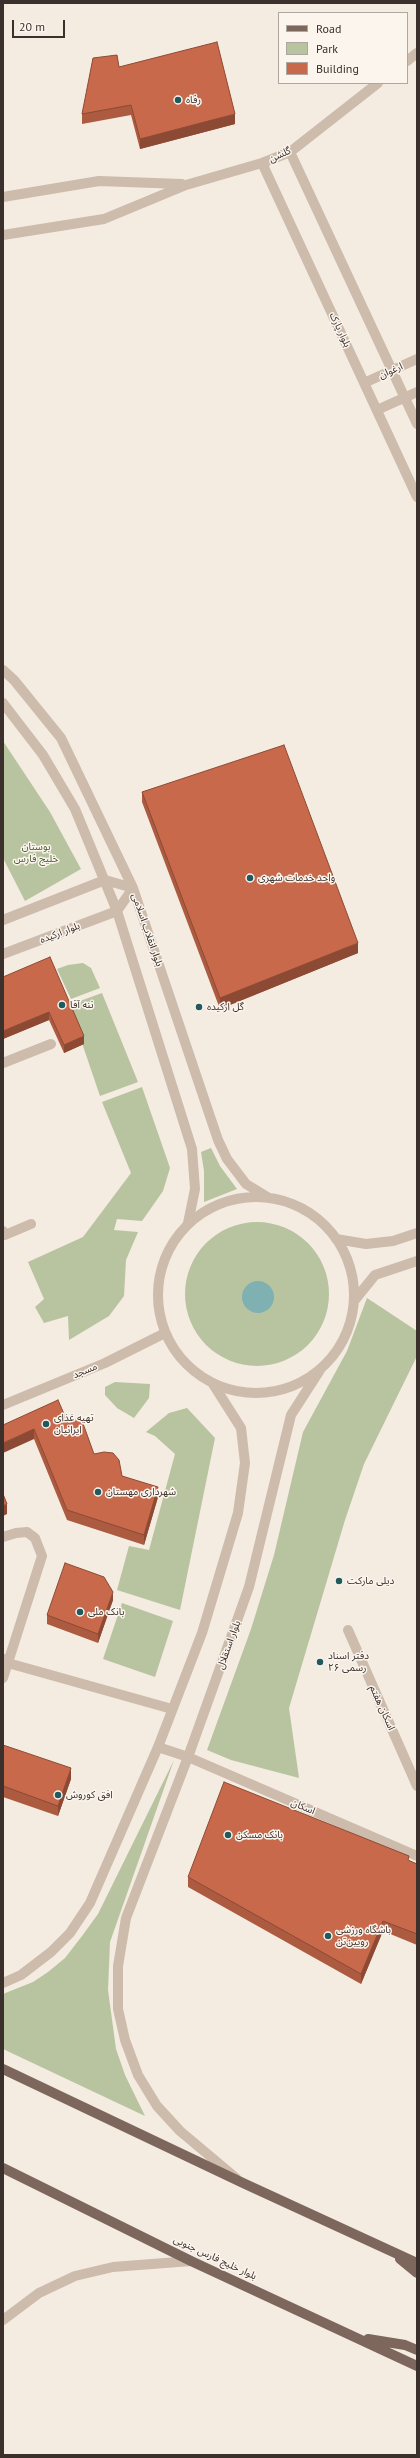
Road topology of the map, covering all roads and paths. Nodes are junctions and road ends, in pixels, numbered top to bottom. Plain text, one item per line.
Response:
1 (417, 53) edge
2 (408, 60) edge
3 (377, 84) edge
4 (290, 152) junction
5 (262, 164) junction
6 (186, 185) junction
7 (3, 197) edge
8 (3, 235) edge
9 (417, 359) edge
10 (392, 370) junction
11 (364, 383) junction
12 (417, 392) edge
13 (405, 397) junction
14 (377, 410) junction
15 (417, 424) edge
16 (417, 497) edge
17 (3, 670) edge
18 (3, 703) edge
19 (105, 880) junction
20 (133, 888) junction
21 (117, 911) junction
22 (3, 920) edge
23 (3, 954) edge
24 (51, 1044) dead end
25 (3, 1063) edge
26 (269, 1198) junction
27 (188, 1223) junction
28 (31, 1224) dead end
29 (3, 1231) edge
30 (417, 1233) edge
31 (336, 1239) junction
32 (417, 1260) edge
33 (354, 1300) junction
34 (165, 1333) junction
35 (320, 1370) junction
36 (213, 1384) junction
37 (3, 1405) edge
38 (3, 1537) edge
39 (348, 1630) dead end
40 (6, 1660) edge
41 (3, 1678) edge
42 (172, 1709) junction
43 (158, 1747) junction
44 (188, 1757) junction
45 (417, 1786) edge
46 (417, 1856) edge
47 (3, 1983) edge
48 (3, 2068) edge
49 (3, 2168) edge
50 (243, 2183) junction
51 (388, 2249) junction
52 (191, 2261) junction
53 (417, 2263) edge
54 (417, 2273) edge
55 (3, 2320) edge
56 (356, 2337) junction
57 (417, 2350) edge
58 (417, 2366) edge

1 - 2 street
3 - 4 street, گلشن
4 - 5 street, گلشن
4 - 10 street
5 - 6 street, گلشن
5 - 11 street, بلوار پارک
6 - 7 street, گلشن
6 - 8 street, گلشن
9 - 10 street, ارغوان
10 - 11 street, ارغوان
10 - 13 street
11 - 14 street, بلوار پارک
12 - 13 street
13 - 14 street
13 - 15 street
14 - 16 street, بلوار پارک
17 - 20 street, بلوار انقلاب اسلامی
18 - 19 street
19 - 20 street
19 - 21 street
19 - 22 street
20 - 21 street
20 - 26 street, بلوار انقلاب اسلامی
21 - 23 street, بلوار ارکیده
21 - 27 street
24 - 25 street
26 - 27 street
26 - 31 street
27 - 34 street
28 - 29 street
30 - 31 street
31 - 33 street
32 - 33 street
33 - 35 street
34 - 36 street
34 - 37 street, مسجد
35 - 36 street
35 - 44 street, بلوار استقلال
36 - 42 street
38 - 40 street
39 - 45 street, اسکان هفتم
40 - 41 street
40 - 42 street
42 - 43 street
43 - 44 street, اسکان
43 - 47 street
44 - 46 street, اسکان
44 - 50 street, بلوار استقلال
48 - 50 main road
49 - 52 main road, بلوار خلیج فارس جنوبی
50 - 51 main road
51 - 53 main road
51 - 54 main road
52 - 55 street
52 - 56 main road, بلوار خلیج فارس جنوبی
56 - 57 main road
56 - 58 main road, بلوار خلیج فارس جنوبی

